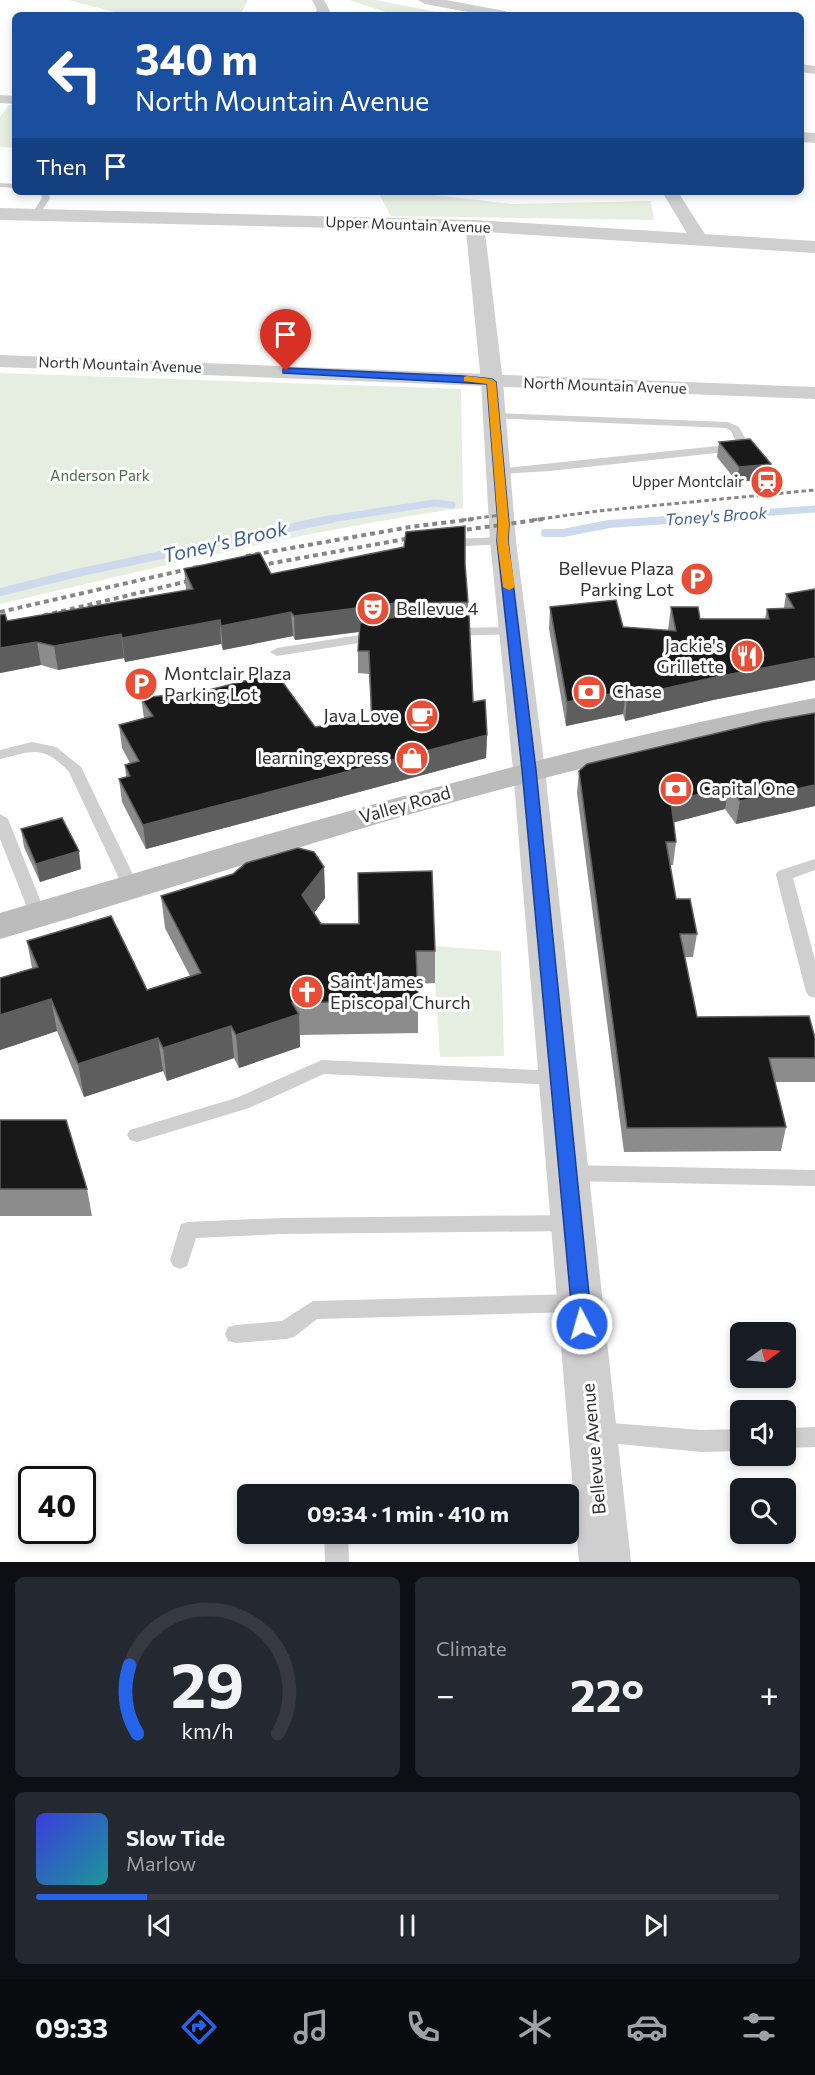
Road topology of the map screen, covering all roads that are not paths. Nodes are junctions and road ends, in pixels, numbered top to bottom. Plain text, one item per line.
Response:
1 (425, 0) edge
2 (490, 12) edge
3 (45, 195) edge
4 (672, 195) edge
5 (0, 214) edge
6 (35, 215) junction
7 (475, 226) junction
8 (699, 240) junction
9 (815, 247) edge
10 (0, 361) edge
11 (492, 382) junction
12 (815, 393) edge
13 (494, 416) junction
14 (499, 471) junction
15 (502, 541) junction
16 (432, 544) edge
17 (514, 631) junction
18 (396, 633) edge
19 (432, 633) edge
20 (277, 651) dead end
21 (815, 707) edge
22 (0, 755) edge
23 (529, 770) junction
24 (0, 819) edge
25 (815, 864) edge
26 (131, 887) junction
27 (38, 915) junction
28 (0, 926) edge
29 (815, 992) edge
30 (558, 1078) junction
31 (137, 1135) dead end
32 (568, 1173) junction
33 (815, 1178) edge
34 (572, 1223) junction
35 (180, 1260) dead end
36 (580, 1303) junction
37 (236, 1334) dead end
38 (592, 1432) junction
39 (815, 1437) edge
40 (796, 1438) edge
41 (730, 1440) edge
42 (336, 1544) edge
43 (337, 1562) edge
44 (605, 1562) edge

1 - 2 street
3 - 6 lane
4 - 8 street
5 - 6 street, Upper Mountain Avenue
6 - 7 street, Upper Mountain Avenue
7 - 8 street, Upper Mountain Avenue
7 - 11 street, Bellevue Avenue
8 - 9 street, Upper Mountain Avenue
10 - 11 street, North Mountain Avenue
11 - 12 street, North Mountain Avenue
11 - 13 street, Bellevue Avenue
13 - 14 street, Bellevue Avenue
13 - 14 lane
14 - 15 street, Bellevue Avenue
15 - 16 lane
15 - 17 street, Bellevue Avenue
17 - 19 lane
17 - 23 street, Bellevue Avenue
18 - 20 lane
21 - 23 main road, Valley Road
22 - 26 lane
23 - 26 main road, Valley Road
23 - 30 street, Bellevue Avenue
24 - 27 lane
25 - 29 lane
26 - 27 main road, Valley Road
27 - 28 main road, Valley Road
30 - 31 lane
30 - 32 street, Bellevue Avenue
32 - 33 lane
32 - 34 street, Bellevue Avenue
34 - 35 lane
34 - 36 street, Bellevue Avenue
36 - 37 lane
36 - 38 street, Bellevue Avenue
38 - 41 lane
38 - 44 street, Bellevue Avenue
39 - 40 lane
42 - 43 lane

